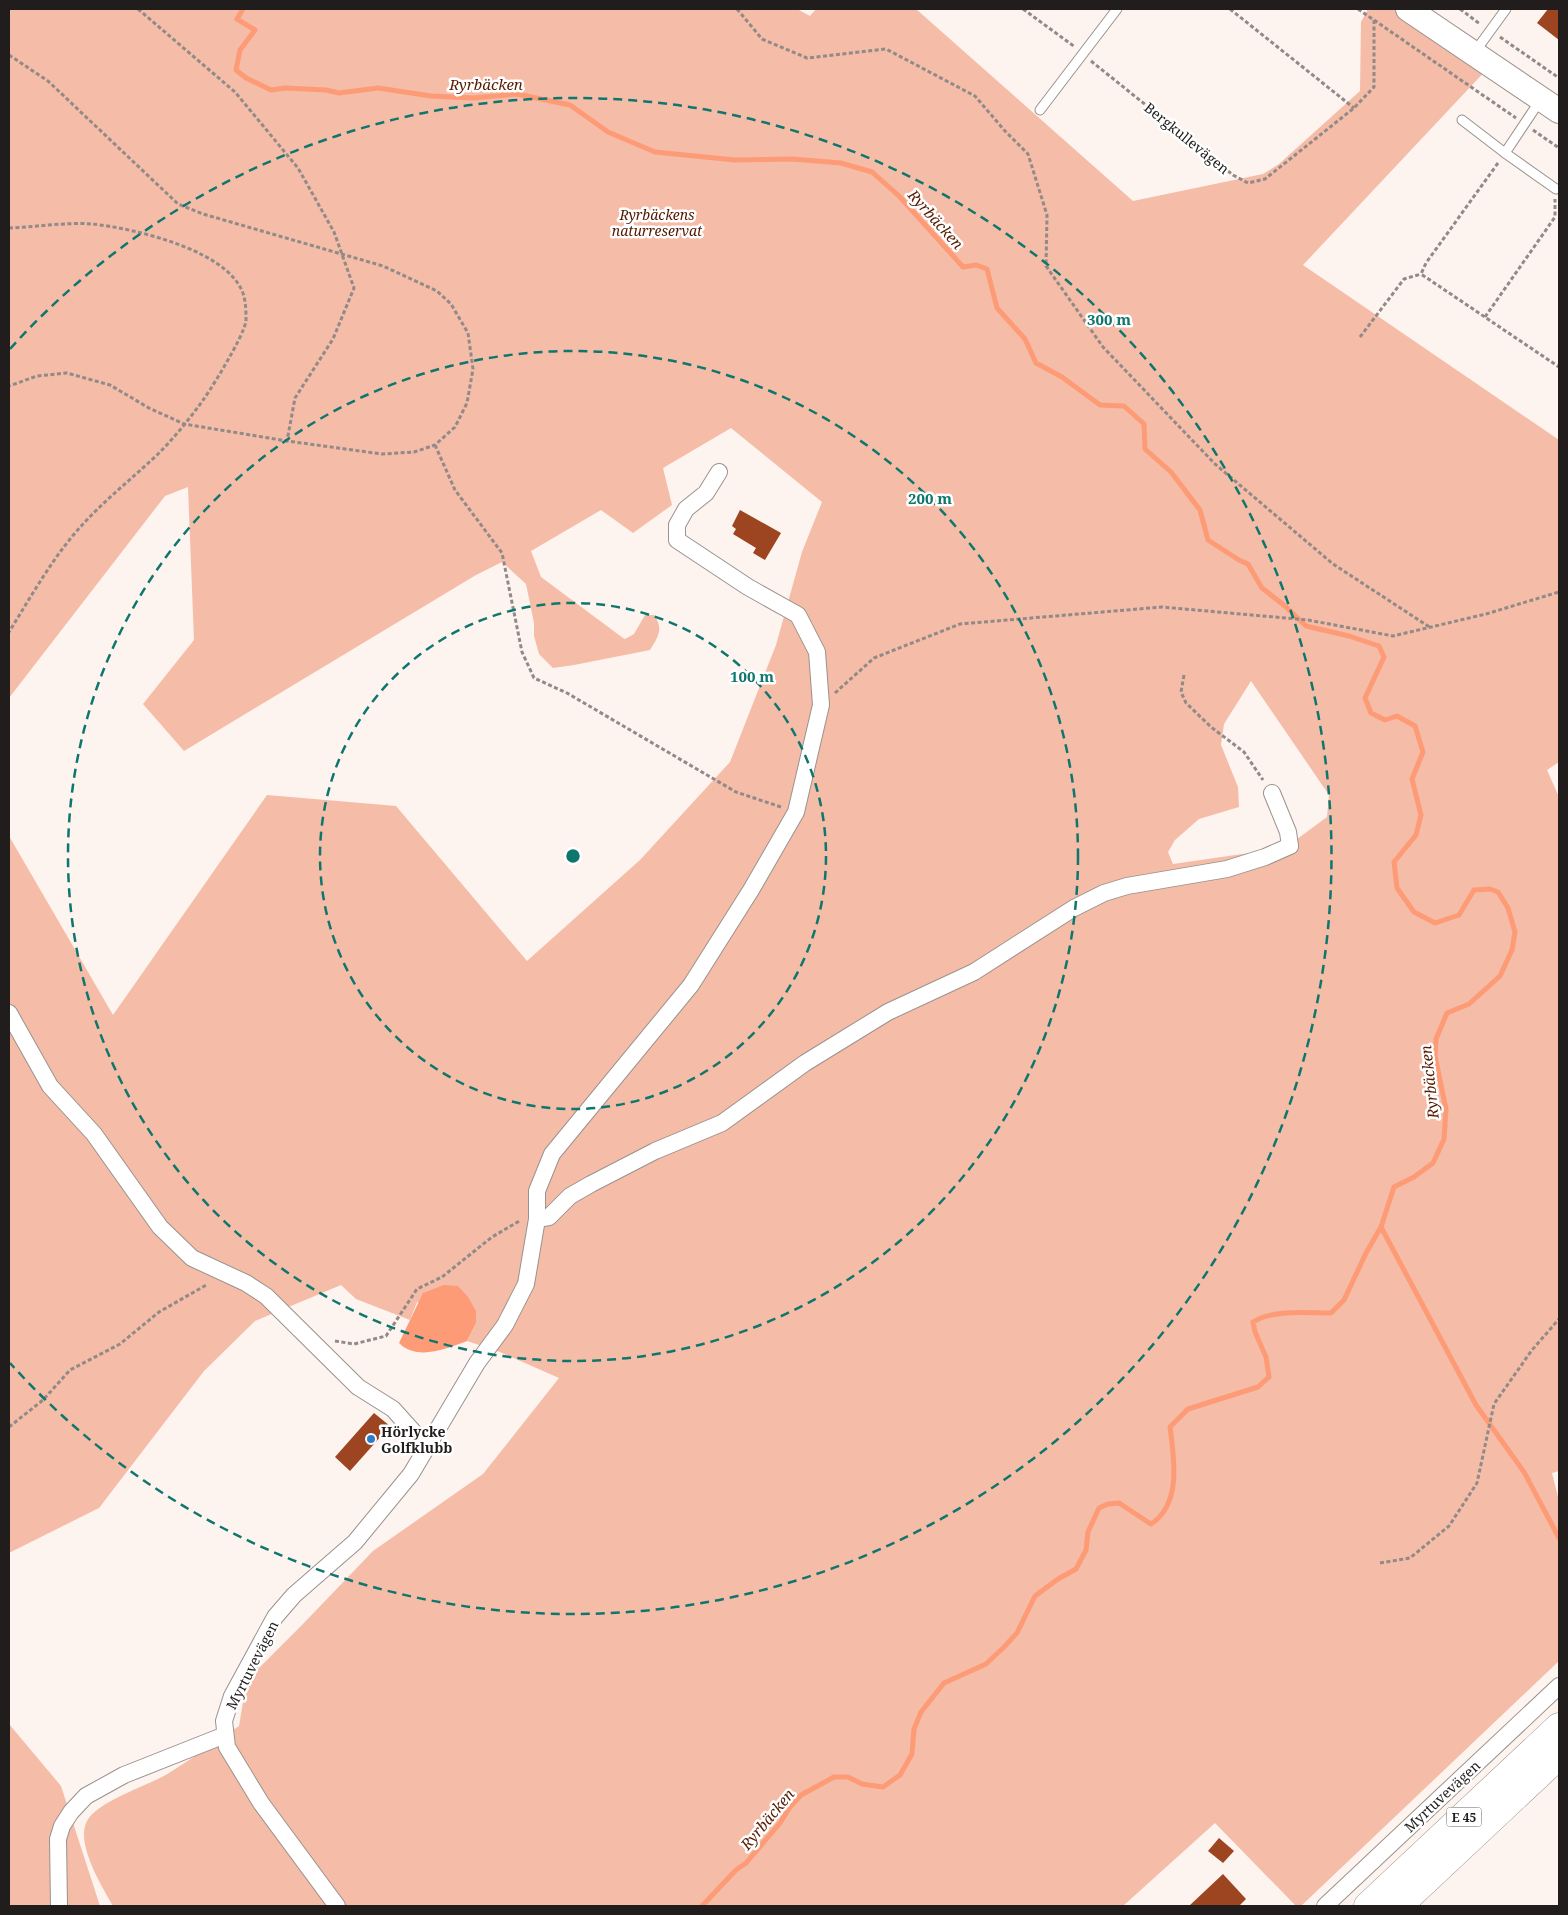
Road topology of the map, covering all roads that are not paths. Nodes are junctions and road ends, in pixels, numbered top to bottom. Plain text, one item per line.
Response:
1 (1116, 9) edge
2 (1408, 9) edge
3 (1506, 9) edge
4 (1473, 53) junction
5 (1550, 105) edge
6 (1040, 110) dead end
7 (1462, 120) dead end
8 (1505, 153) junction
9 (1556, 189) road end
10 (719, 472) dead end
11 (1272, 793) road end
12 (9, 1013) edge
13 (537, 1215) junction
14 (427, 1447) junction
15 (1559, 1686) edge
16 (1559, 1727) edge
17 (225, 1735) junction
18 (1559, 1755) edge
19 (59, 1906) edge
20 (337, 1906) edge
21 (1325, 1906) edge
22 (1368, 1906) edge
23 (1398, 1906) edge

1 - 6 lane
2 - 4 street
3 - 4 lane
4 - 5 street
5 - 8 lane
7 - 8 lane
8 - 9 lane
10 - 13 street, Myrtuvevägen
11 - 13 street
12 - 14 street
13 - 14 street, Myrtuvevägen
14 - 17 street, Myrtuvevägen
15 - 21 street, Myrtuvevägen
16 - 22 highway, E 45
17 - 19 street
17 - 20 street, Myrtuvevägen
18 - 23 highway, E 45

